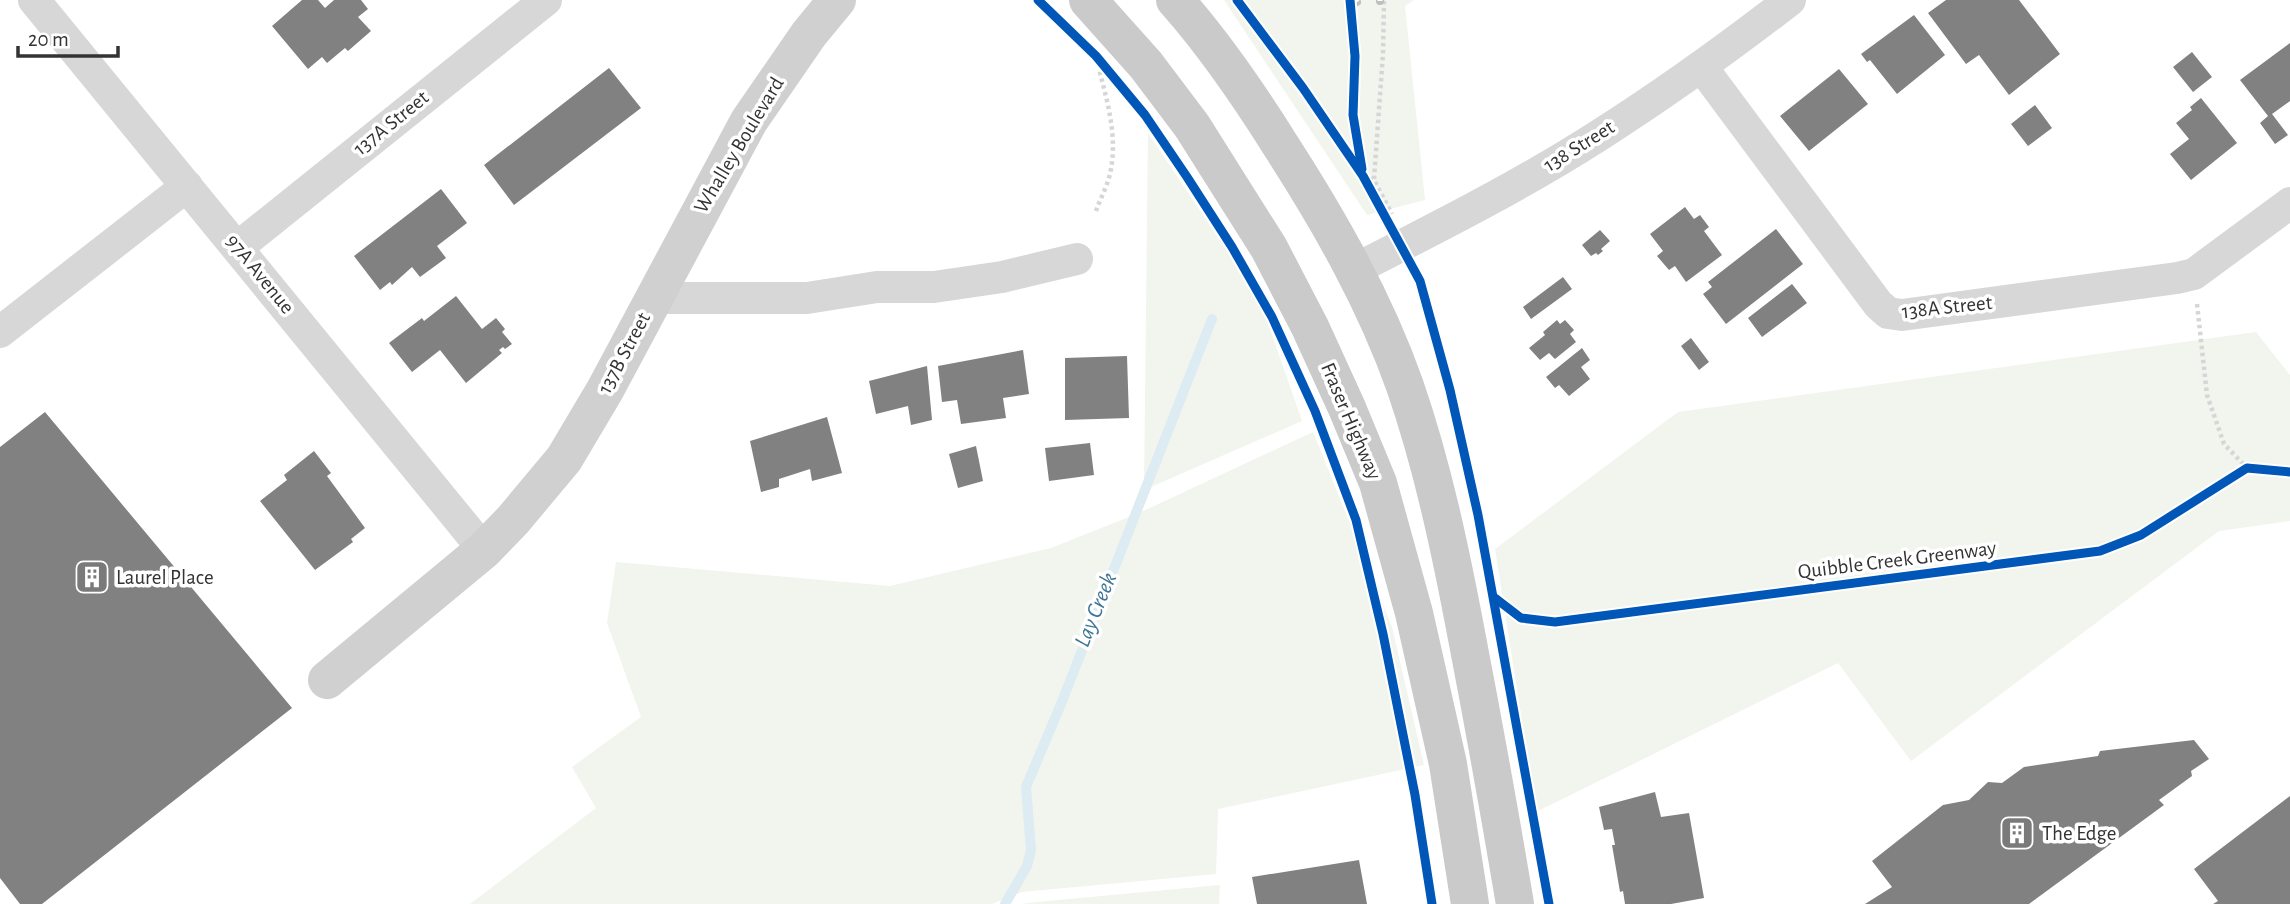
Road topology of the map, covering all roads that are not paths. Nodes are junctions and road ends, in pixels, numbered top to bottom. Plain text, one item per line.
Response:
1 (34, 0) edge
2 (546, 0) edge
3 (837, 0) edge
4 (1087, 0) edge
5 (1175, 0) edge
6 (1790, 0) edge
7 (1701, 66) junction
8 (187, 186) junction
9 (2290, 203) edge
10 (238, 247) junction
11 (1077, 259) dead end
12 (1354, 270) junction
13 (653, 298) junction
14 (0, 332) edge
15 (484, 550) junction
16 (327, 680) dead end
17 (1469, 904) edge
18 (1515, 904) edge

1 - 8 street, 97A Avenue
2 - 10 street, 137A Street
3 - 13 street, Whalley Boulevard
4 - 17 main road, Fraser Highway
5 - 12 main road
6 - 7 street, 138 Street
7 - 9 street, 138A Street
7 - 12 street, 138 Street
8 - 10 street, 97A Avenue
8 - 14 street
10 - 15 street, 97A Avenue
11 - 13 street, 137B Street
12 - 18 main road
13 - 15 street, 137B Street
15 - 16 street, 137B Street

